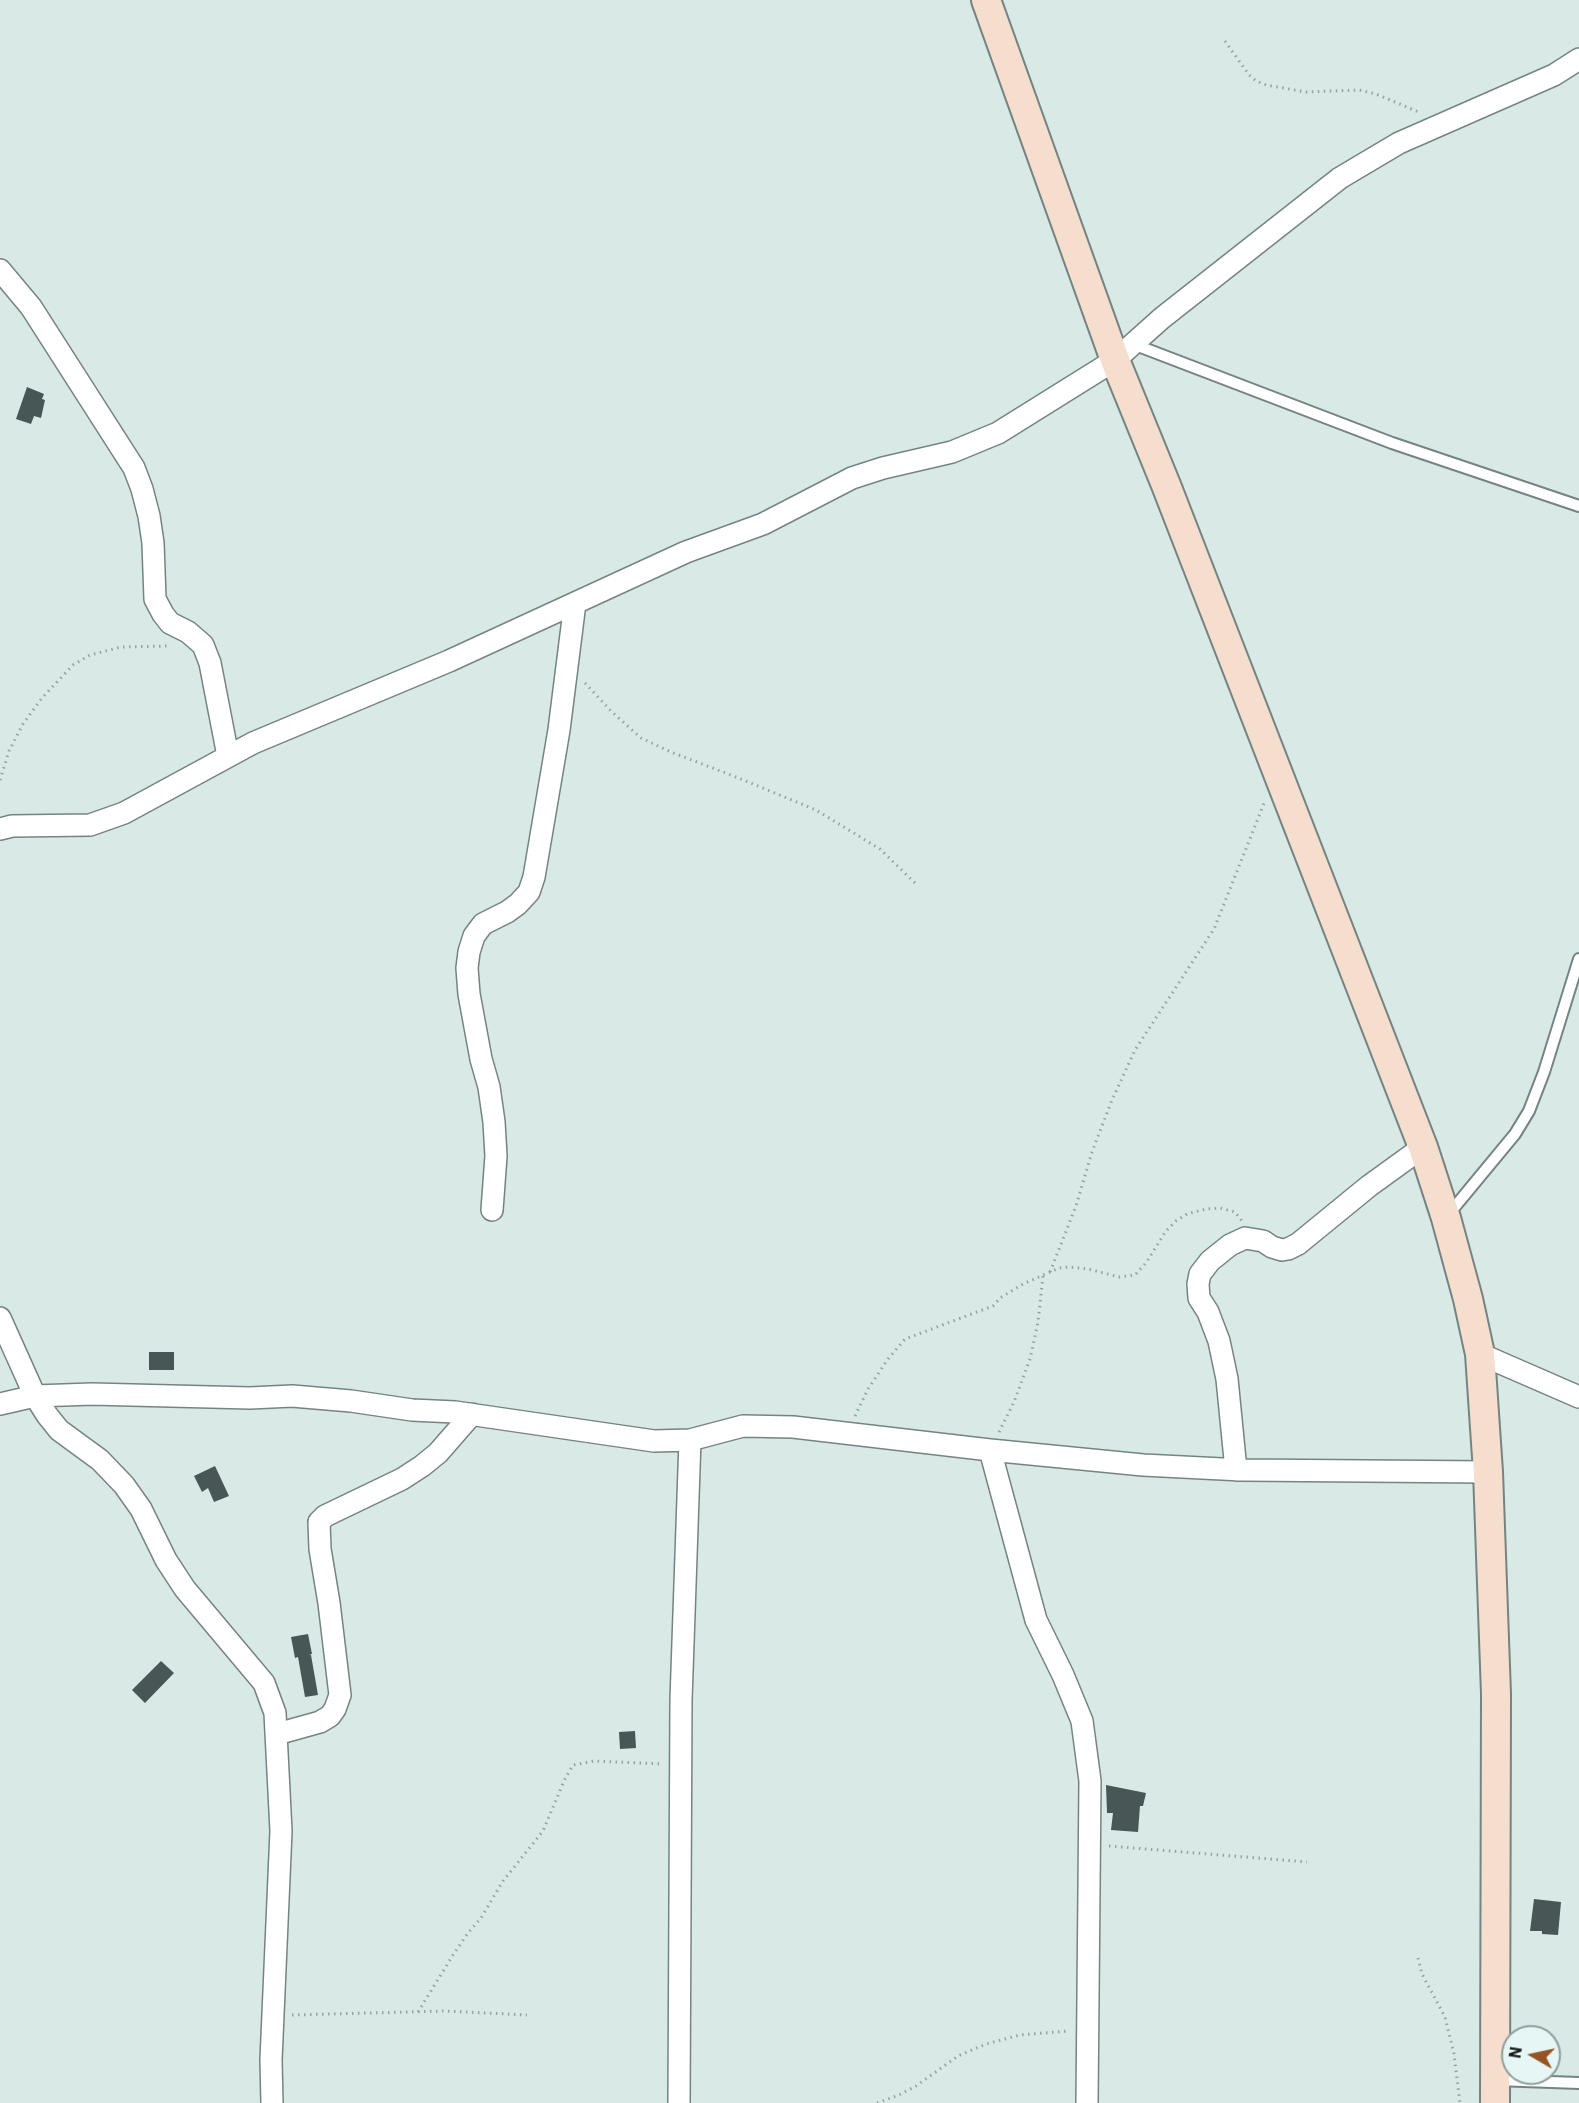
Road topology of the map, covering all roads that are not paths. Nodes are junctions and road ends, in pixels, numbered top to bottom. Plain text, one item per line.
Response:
1 (986, 0) edge
2 (1579, 59) edge
3 (1554, 75) junction
4 (1579, 76) edge
5 (0, 270) edge
6 (1124, 352) junction
7 (1579, 506) edge
8 (575, 603) junction
9 (228, 756) junction
10 (0, 829) edge
11 (1579, 959) edge
12 (1423, 1147) junction
13 (492, 1210) dead end
14 (1446, 1218) junction
15 (0, 1318) edge
16 (1480, 1353) junction
17 (35, 1396) junction
18 (1579, 1397) edge
19 (0, 1404) edge
20 (472, 1414) junction
21 (690, 1440) junction
22 (990, 1450) junction
23 (1236, 1470) junction
24 (1488, 1472) junction
25 (277, 1734) junction
26 (1579, 2083) edge
27 (1495, 2092) edge
28 (272, 2103) edge
29 (679, 2103) edge
30 (1087, 2103) edge

1 - 6 street
2 - 3 street
3 - 4 street
3 - 6 street
5 - 9 street
6 - 7 lane
6 - 8 street
6 - 12 street
8 - 9 street
8 - 13 street
9 - 10 street
11 - 14 lane
12 - 14 street
12 - 23 street
14 - 16 street
15 - 17 street
16 - 18 street
16 - 24 street
17 - 19 street
17 - 20 street
17 - 25 street
20 - 21 street
20 - 25 street
21 - 22 street
21 - 29 street
22 - 23 street
22 - 30 street
23 - 24 street
24 - 27 street
25 - 28 street
26 - 27 lane

